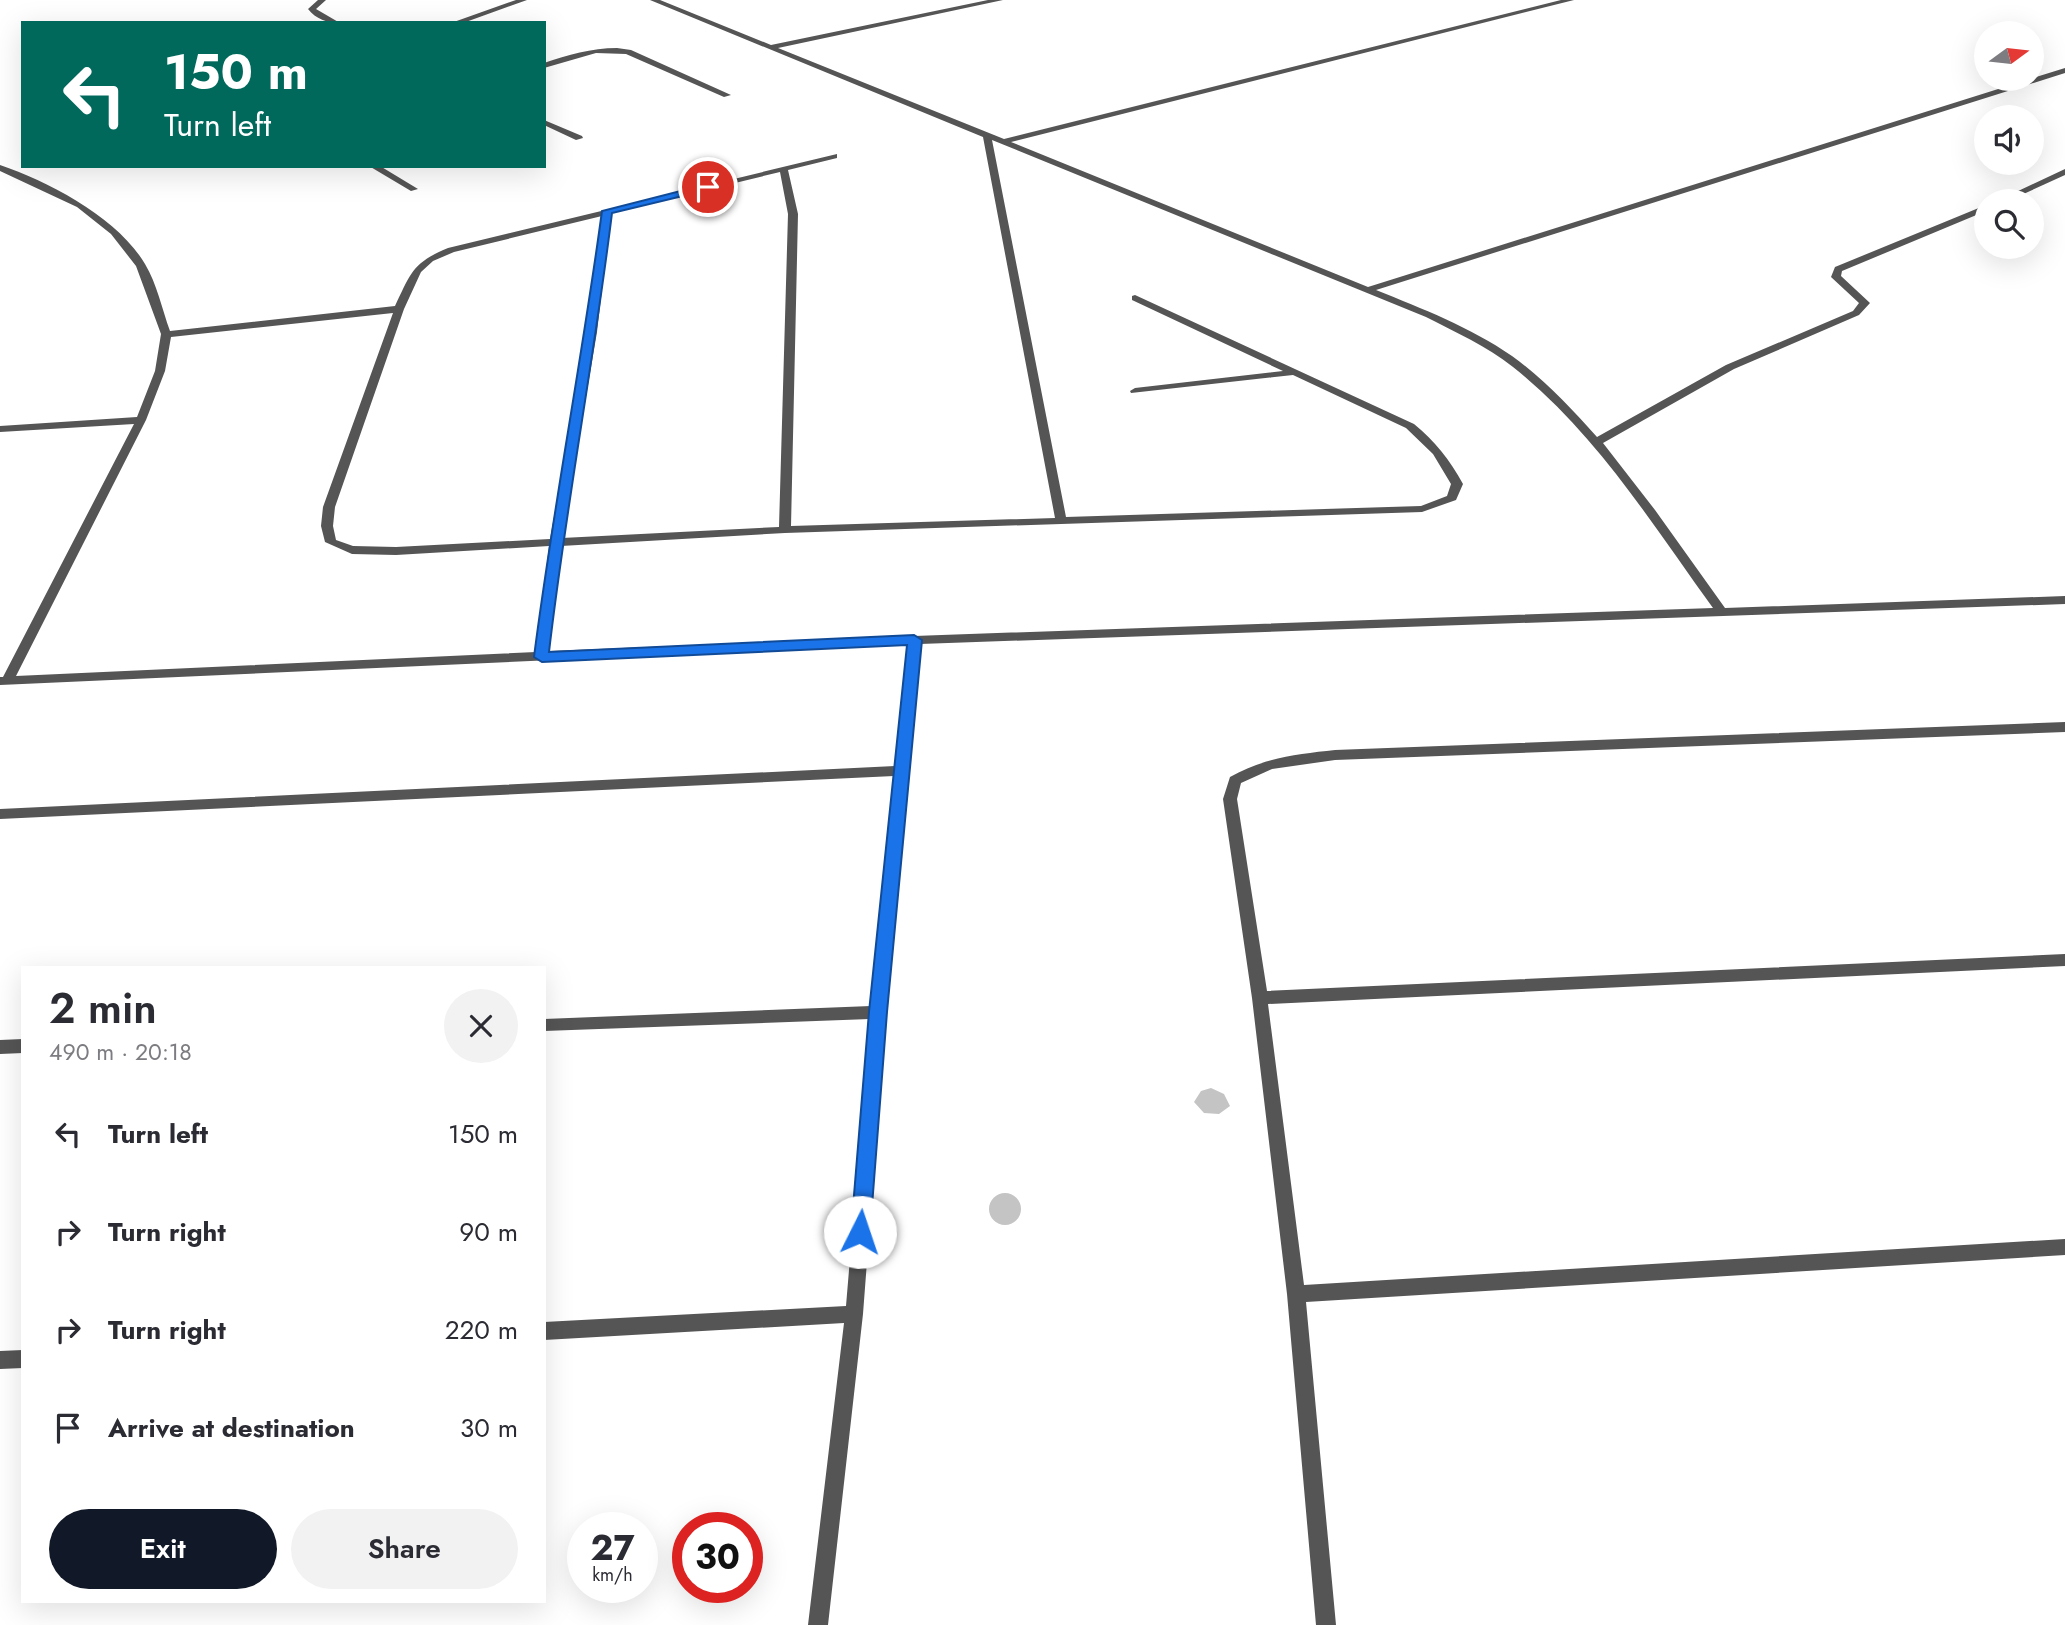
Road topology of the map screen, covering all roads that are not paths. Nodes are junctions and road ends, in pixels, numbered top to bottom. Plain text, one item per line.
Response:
1 (322, 0) edge
2 (523, 0) edge
3 (654, 0) edge
4 (999, 0) edge
5 (1565, 1) edge
6 (333, 21) edge
7 (461, 21) edge
8 (770, 47) junction
9 (546, 65) edge
10 (2065, 70) edge
11 (727, 95) dead end
12 (546, 123) edge
13 (987, 136) junction
14 (579, 138) dead end
15 (1002, 142) junction
16 (834, 156) dead end
17 (377, 168) edge
18 (4, 169) edge
19 (784, 170) junction
20 (2065, 172) edge
21 (414, 189) dead end
22 (2027, 189) edge
23 (607, 211) junction
24 (1974, 213) edge
25 (1367, 290) junction
26 (1135, 299) dead end
27 (399, 309) junction
28 (166, 334) junction
29 (1292, 373) junction
30 (1135, 390) dead end
31 (141, 420) junction
32 (0, 429) edge
33 (1597, 442) junction
34 (1061, 521) junction
35 (785, 530) junction
36 (556, 540) junction
37 (2065, 600) edge
38 (1721, 611) junction
39 (914, 640) junction
40 (542, 657) junction
41 (3, 681) edge
42 (2065, 727) edge
43 (901, 771) junction
44 (0, 814) edge
45 (2065, 960) edge
46 (1260, 998) junction
47 (878, 1012) junction
48 (546, 1025) edge
49 (21, 1046) edge
50 (0, 1047) edge
51 (2065, 1247) edge
52 (1296, 1294) junction
53 (854, 1314) junction
54 (546, 1331) edge
55 (21, 1359) edge
56 (0, 1360) edge
57 (818, 1625) edge
58 (1326, 1625) edge

1 - 6 street
2 - 7 street
3 - 8 street
4 - 8 street
5 - 15 street
8 - 13 street
9 - 11 street
10 - 25 street
12 - 14 street
13 - 15 street
13 - 34 street
15 - 25 street
16 - 19 street
17 - 21 street
18 - 28 street
19 - 23 street
19 - 35 street
20 - 22 street
23 - 27 street
23 - 36 street
24 - 33 street
25 - 33 street
26 - 29 street
27 - 28 street
27 - 36 street
28 - 31 street
29 - 30 street
29 - 34 street
31 - 32 street
31 - 41 street
33 - 38 street
34 - 35 street
35 - 36 street
36 - 40 street
37 - 38 street
38 - 39 street
39 - 40 street
39 - 43 street
40 - 41 street
42 - 46 street
43 - 44 street
43 - 47 street
45 - 46 street
46 - 52 street
47 - 48 street
47 - 53 street
49 - 50 street
51 - 52 street
52 - 58 street
53 - 54 street
53 - 57 street
55 - 56 street

